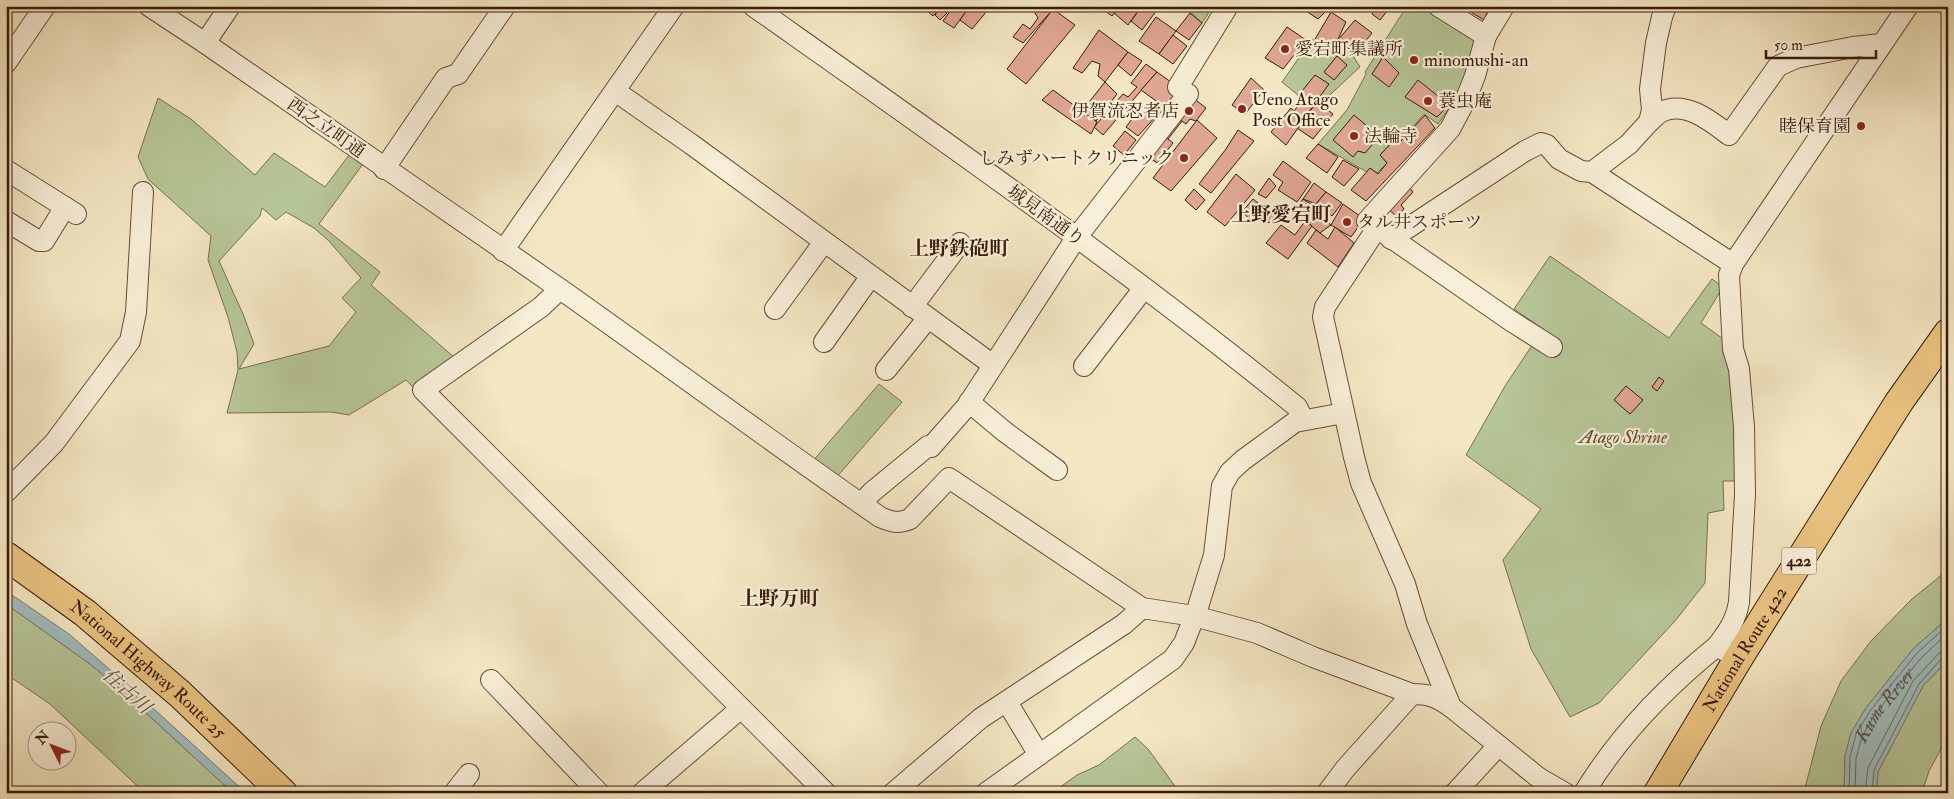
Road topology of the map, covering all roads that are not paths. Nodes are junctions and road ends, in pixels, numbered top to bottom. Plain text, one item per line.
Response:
1 (45, 6) edge
2 (149, 6) edge
3 (230, 6) edge
4 (505, 6) edge
5 (674, 6) edge
6 (753, 6) edge
7 (1228, 6) edge
8 (1438, 6) edge
9 (1504, 6) edge
10 (1666, 6) edge
11 (1908, 6) edge
12 (1486, 36) junction
13 (205, 43) junction
14 (1882, 44) junction
15 (6, 63) edge
16 (615, 91) junction
17 (1649, 122) junction
18 (384, 168) junction
19 (1592, 172) junction
20 (8, 174) edge
21 (144, 192) dead end
22 (6, 221) edge
23 (1384, 234) junction
24 (1076, 238) junction
25 (824, 242) junction
26 (960, 243) dead end
27 (503, 251) junction
28 (1733, 264) junction
29 (871, 276) junction
30 (1144, 288) junction
31 (560, 289) junction
32 (775, 309) dead end
33 (920, 312) junction
34 (1948, 333) edge
35 (824, 342) dead end
36 (1552, 347) dead end
37 (994, 365) junction
38 (1084, 366) dead end
39 (886, 370) dead end
40 (969, 402) junction
41 (1344, 413) junction
42 (1303, 419) junction
43 (1057, 470) dead end
44 (6, 492) edge
45 (861, 504) junction
46 (6, 556) edge
47 (1142, 608) junction
48 (1194, 616) junction
49 (1728, 653) junction
50 (491, 680) dead end
51 (1412, 694) junction
52 (1007, 702) junction
53 (1451, 707) junction
54 (740, 709) junction
55 (1498, 746) junction
56 (1040, 755) junction
57 (469, 774) dead end
58 (1008, 787) edge
59 (283, 793) edge
60 (454, 793) edge
61 (599, 793) edge
62 (642, 793) edge
63 (826, 793) edge
64 (893, 793) edge
65 (986, 793) edge
66 (1327, 793) edge
67 (1455, 793) edge
68 (1565, 793) edge
69 (1584, 793) edge
70 (1658, 793) edge

1 - 15 street
2 - 13 street, 西之立町通
3 - 13 street
4 - 18 street
5 - 16 street
6 - 24 street, 城見南通り
7 - 24 street
8 - 12 street
9 - 12 street
10 - 17 street
11 - 14 street
12 - 23 street
13 - 18 street, 西之立町通
14 - 17 street
14 - 28 street
16 - 25 street
16 - 27 street
17 - 19 street
18 - 27 street, 西之立町通
19 - 23 street
19 - 28 street
20 - 22 street
21 - 44 street
23 - 36 street
23 - 41 street
24 - 30 street, 城見南通り
24 - 37 street
25 - 29 street
25 - 32 street
26 - 33 street
27 - 31 street, 西之立町通
28 - 49 street
29 - 33 street
29 - 35 street
30 - 38 street
30 - 42 street, 城見南通り
31 - 45 street, 西之立町通
31 - 54 street
33 - 37 street
33 - 39 street
34 - 49 highway, National Route 422 / 422
37 - 40 street
40 - 43 street
40 - 45 street
41 - 42 street
41 - 53 street
42 - 48 street
45 - 47 street, 西之立町通
46 - 59 highway, National Highway Route 25
47 - 48 street
47 - 52 street
48 - 51 street
48 - 56 street
49 - 69 street
49 - 70 highway, National Route 422 / 422
50 - 61 street
51 - 53 street
51 - 66 street
52 - 56 street
52 - 64 street
53 - 55 street
54 - 62 street
54 - 63 street
55 - 67 street
55 - 68 street
56 - 58 street
57 - 60 street
58 - 65 street

